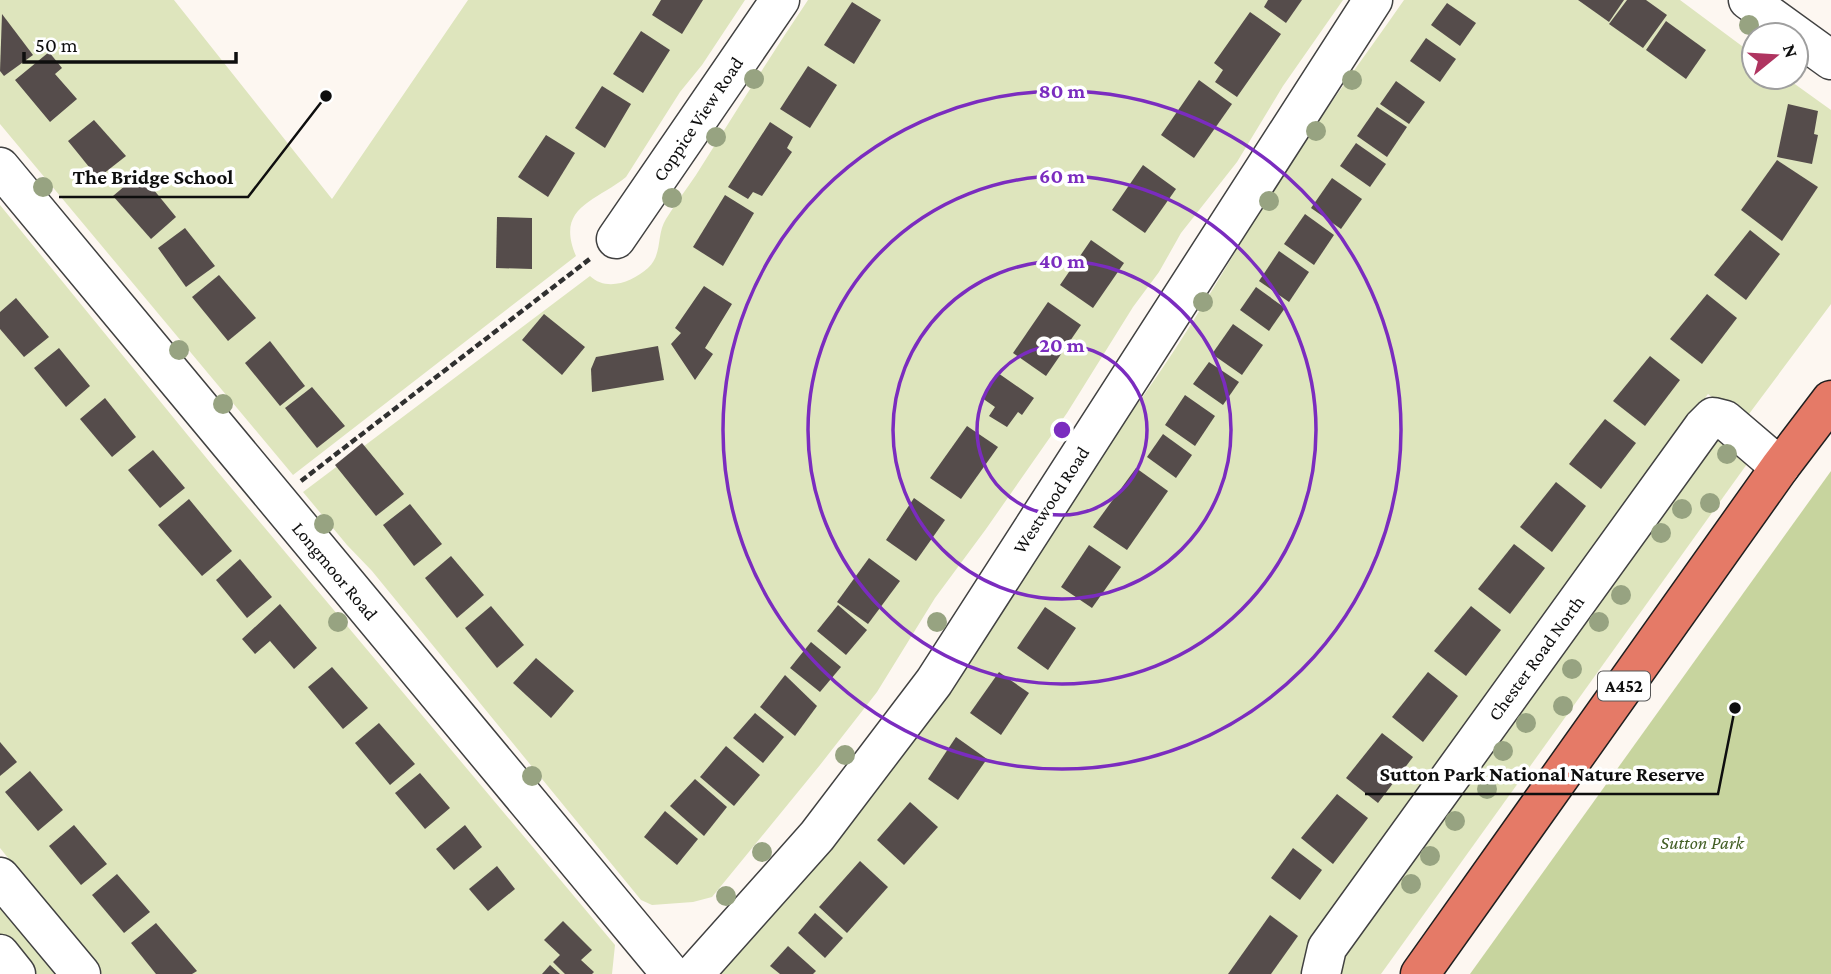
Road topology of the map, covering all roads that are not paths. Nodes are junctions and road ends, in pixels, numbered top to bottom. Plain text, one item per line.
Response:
1 (780, 0) edge
2 (1373, 0) edge
3 (1748, 0) edge
4 (1831, 60) edge
5 (0, 167) edge
6 (616, 239) road end
7 (1831, 400) edge
8 (1780, 467) junction
9 (0, 877) edge
10 (80, 974) edge
11 (671, 974) edge
12 (694, 974) edge
13 (1321, 974) edge
14 (1420, 974) edge

1 - 6 street, Coppice View Road
2 - 12 street, Westwood Road
3 - 4 street
5 - 11 street, Longmoor Road
7 - 8 highway, A452
8 - 13 street, Chester Road North
8 - 14 highway, A452
9 - 10 street

